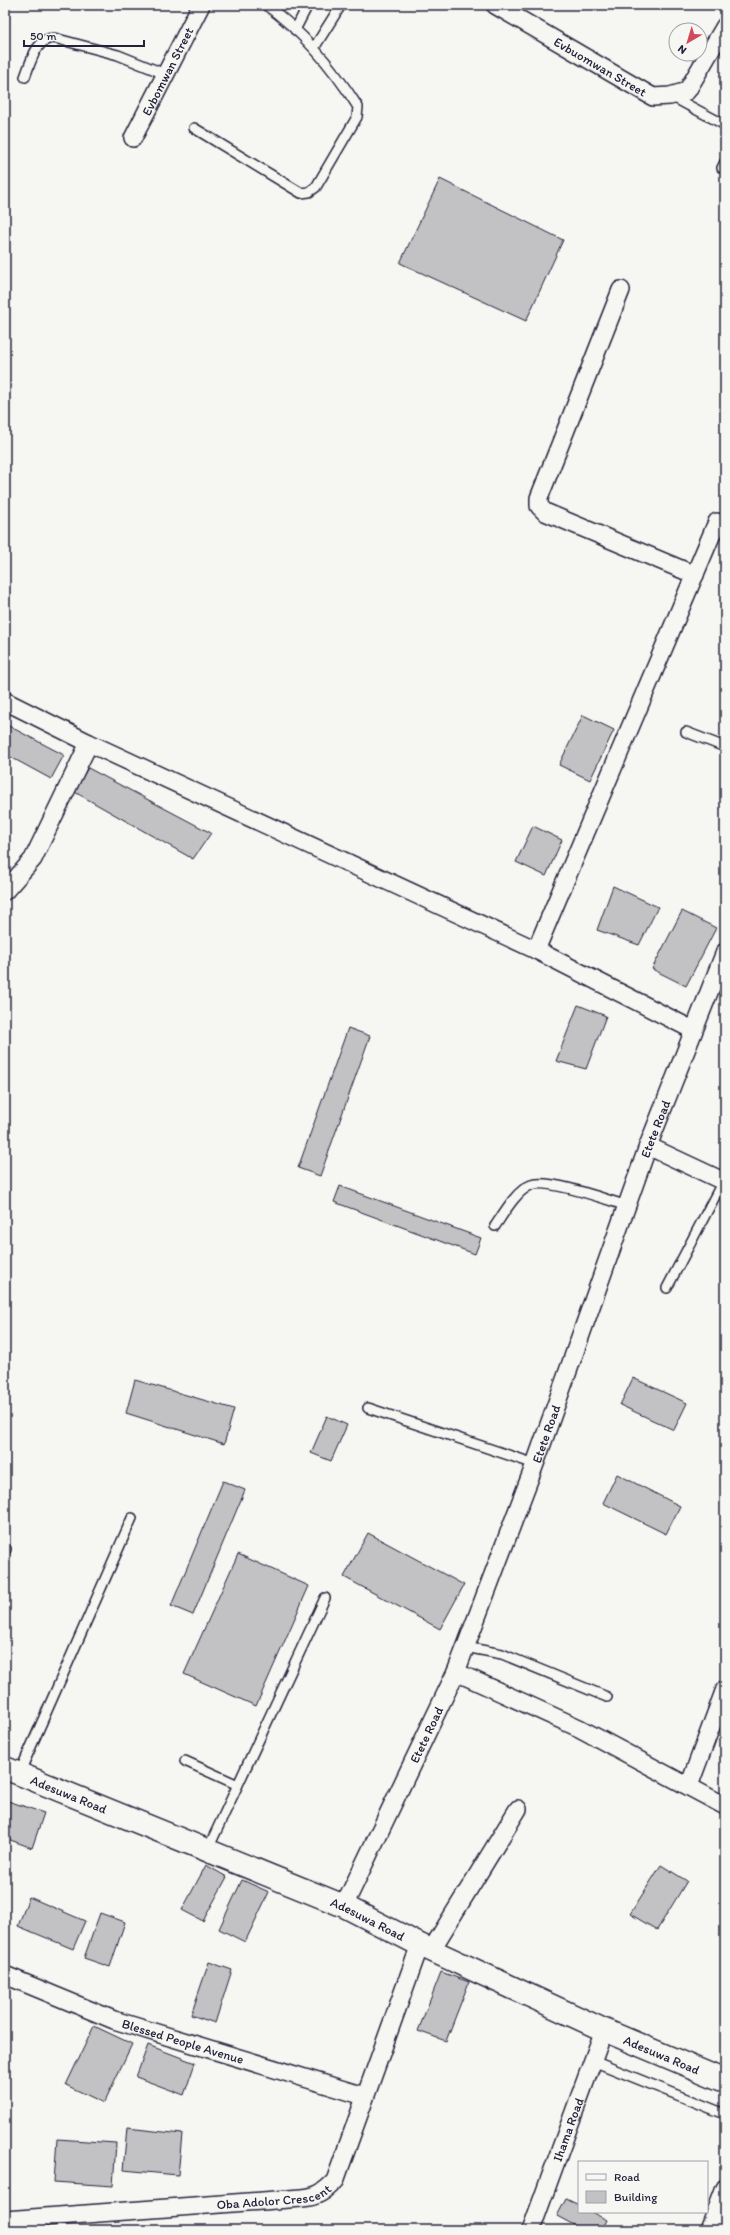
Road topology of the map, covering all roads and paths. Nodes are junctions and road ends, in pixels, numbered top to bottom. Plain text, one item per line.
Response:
1 (201, 5) edge
2 (266, 5) edge
3 (308, 5) edge
4 (341, 5) edge
5 (495, 5) edge
6 (725, 26) edge
7 (296, 30) junction
8 (314, 48) junction
9 (165, 74) junction
10 (25, 76) dead end
11 (670, 96) junction
12 (725, 125) edge
13 (194, 128) dead end
14 (133, 138) dead end
15 (621, 290) dead end
16 (717, 522) dead end
17 (695, 575) junction
18 (5, 701) edge
19 (686, 732) dead end
20 (89, 743) junction
21 (725, 747) edge
22 (5, 891) edge
23 (536, 950) junction
24 (725, 952) edge
25 (721, 973) edge
26 (693, 1030) junction
27 (648, 1146) junction
28 (724, 1181) edge
29 (627, 1206) junction
30 (495, 1226) dead end
31 (666, 1288) dead end
32 (368, 1408) dead end
33 (535, 1464) junction
34 (132, 1518) dead end
35 (325, 1598) dead end
36 (465, 1647) junction
37 (456, 1672) junction
38 (725, 1689) edge
39 (607, 1697) dead end
40 (185, 1761) dead end
41 (12, 1771) edge
42 (238, 1785) junction
43 (689, 1786) junction
44 (725, 1806) edge
45 (518, 1809) dead end
46 (207, 1851) junction
47 (344, 1906) junction
48 (426, 1947) junction
49 (5, 1975) edge
50 (604, 2030) junction
51 (593, 2061) junction
52 (725, 2080) edge
53 (364, 2096) junction
54 (725, 2114) edge
55 (725, 2188) edge
56 (5, 2220) edge
57 (531, 2230) edge
58 (709, 2230) edge

1 - 9 street, Evbomwan Street
2 - 7 lane
3 - 7 lane
4 - 8 lane
5 - 11 street, Evbuomwan Street
6 - 11 street, Evbuomwan Street
7 - 8 lane
8 - 13 lane
9 - 10 lane
9 - 14 street, Evbomwan Street
11 - 12 lane
15 - 17 street
16 - 17 street
17 - 23 street
18 - 20 street
19 - 21 lane
20 - 22 street
20 - 23 street
23 - 26 street
24 - 25 street, Etete Road
25 - 26 street, Etete Road
26 - 27 street, Etete Road
27 - 28 street
27 - 29 street, Etete Road
28 - 31 lane
29 - 30 lane
29 - 33 street, Etete Road
32 - 33 lane
33 - 36 street, Etete Road
34 - 41 lane
35 - 42 lane
36 - 37 street, Etete Road
36 - 39 lane
37 - 43 street
37 - 47 street, Etete Road
38 - 43 street
40 - 42 lane
41 - 46 street, Adesuwa Road
42 - 46 lane
43 - 44 street
45 - 48 street, Oba Adolor Crescent
46 - 47 street, Adesuwa Road
47 - 48 street, Adesuwa Road
48 - 50 street, Adesuwa Road
48 - 53 street, Oba Adolor Crescent
49 - 53 street, Blessed People Avenue
50 - 51 street, Ihama Road
50 - 52 street, Adesuwa Road
51 - 54 lane
51 - 57 street, Ihama Road
53 - 56 street, Oba Adolor Crescent
55 - 58 street

